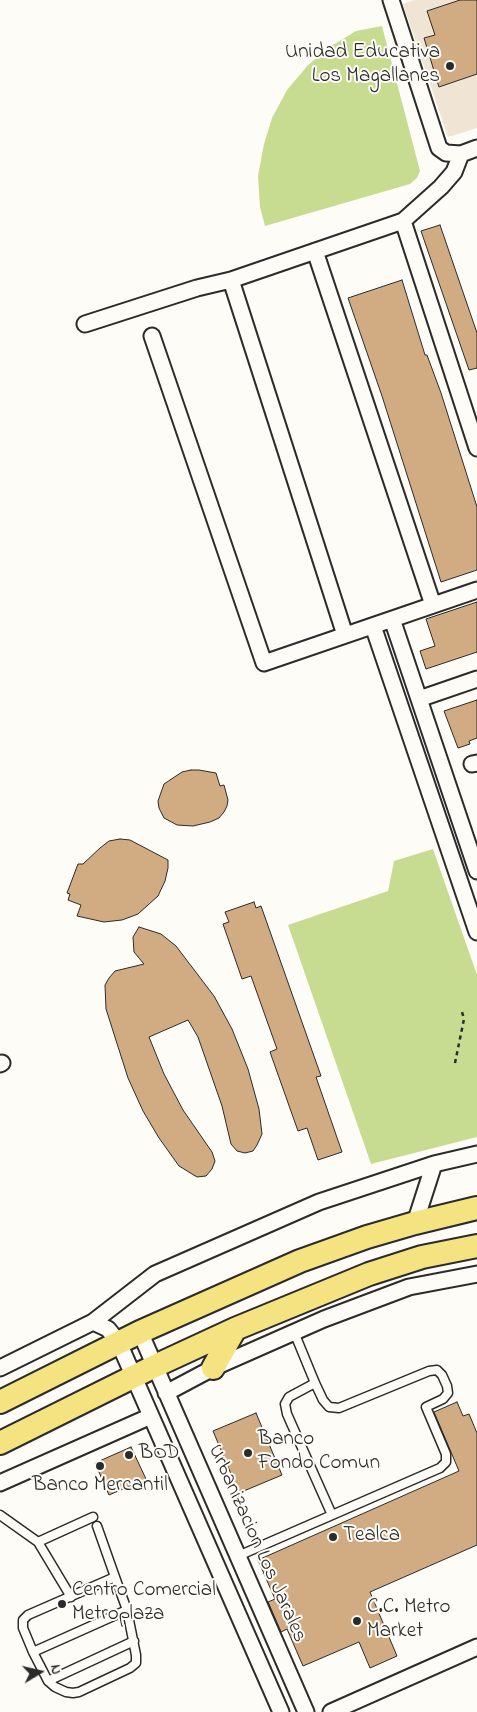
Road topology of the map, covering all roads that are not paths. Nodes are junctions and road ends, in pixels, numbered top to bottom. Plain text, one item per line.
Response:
1 (391, 0) edge
2 (477, 148) edge
3 (461, 154) junction
4 (403, 221) junction
5 (315, 251) junction
6 (230, 280) junction
7 (84, 324) dead end
8 (152, 336) dead end
9 (477, 448) edge
10 (477, 590) edge
11 (433, 605) junction
12 (392, 619) junction
13 (372, 626) junction
14 (345, 635) junction
15 (477, 679) edge
16 (419, 699) junction
17 (469, 849) junction
18 (452, 855) junction
19 (477, 871) edge
20 (477, 932) edge
21 (477, 1154) edge
22 (434, 1164) junction
23 (477, 1208) edge
24 (415, 1223) junction
25 (477, 1246) edge
26 (477, 1274) edge
27 (93, 1322) junction
28 (235, 1329) junction
29 (140, 1332) junction
30 (294, 1332) junction
31 (119, 1343) junction
32 (155, 1366) junction
33 (0, 1368) edge
34 (213, 1368) junction
35 (133, 1376) junction
36 (315, 1383) junction
37 (166, 1393) junction
38 (0, 1402) edge
39 (151, 1416) junction
40 (0, 1443) edge
41 (0, 1483) edge
42 (0, 1515) edge
43 (332, 1516) junction
44 (93, 1517) dead end
45 (97, 1526) dead end
46 (38, 1542) junction
47 (238, 1556) junction
48 (115, 1577) junction
49 (71, 1597) junction
50 (127, 1610) junction
51 (134, 1641) junction
52 (477, 1647) edge
53 (33, 1652) junction
54 (48, 1681) junction
55 (281, 1712) edge
56 (306, 1712) edge
57 (331, 1712) edge

1 - 3 street
2 - 3 street
3 - 4 street
4 - 5 street
4 - 9 street
5 - 6 street
5 - 11 street
6 - 7 street
6 - 14 street
8 - 14 street
10 - 11 street
11 - 12 street
12 - 13 street
12 - 16 street
13 - 14 street
13 - 18 street
15 - 16 street
16 - 17 street
17 - 18 street
17 - 19 street
18 - 20 street
21 - 22 street
22 - 24 street
22 - 27 street
23 - 24 main road
24 - 29 main road
25 - 28 main road
26 - 30 street
27 - 31 street
27 - 33 street
28 - 32 main road
28 - 34 main road
29 - 31 main road
29 - 32 street, Urbanizacion Los Jarales
30 - 34 street
30 - 36 lane
31 - 35 street, Urbanizacion Los Jarales
31 - 38 main road
32 - 35 main road
32 - 37 street, Urbanizacion Los Jarales
34 - 37 street
35 - 39 street, Urbanizacion Los Jarales
35 - 40 main road
36 - 43 lane
36 - 43 lane
37 - 47 street, Urbanizacion Los Jarales
39 - 41 street
39 - 55 street, Urbanizacion Los Jarales
42 - 46 lane
43 - 47 lane
44 - 46 lane
45 - 48 lane
46 - 49 lane
47 - 56 street, Urbanizacion Los Jarales
48 - 49 lane
48 - 50 lane
49 - 53 lane
50 - 51 lane
50 - 53 lane
51 - 54 lane
51 - 54 lane
52 - 57 street
53 - 54 lane

